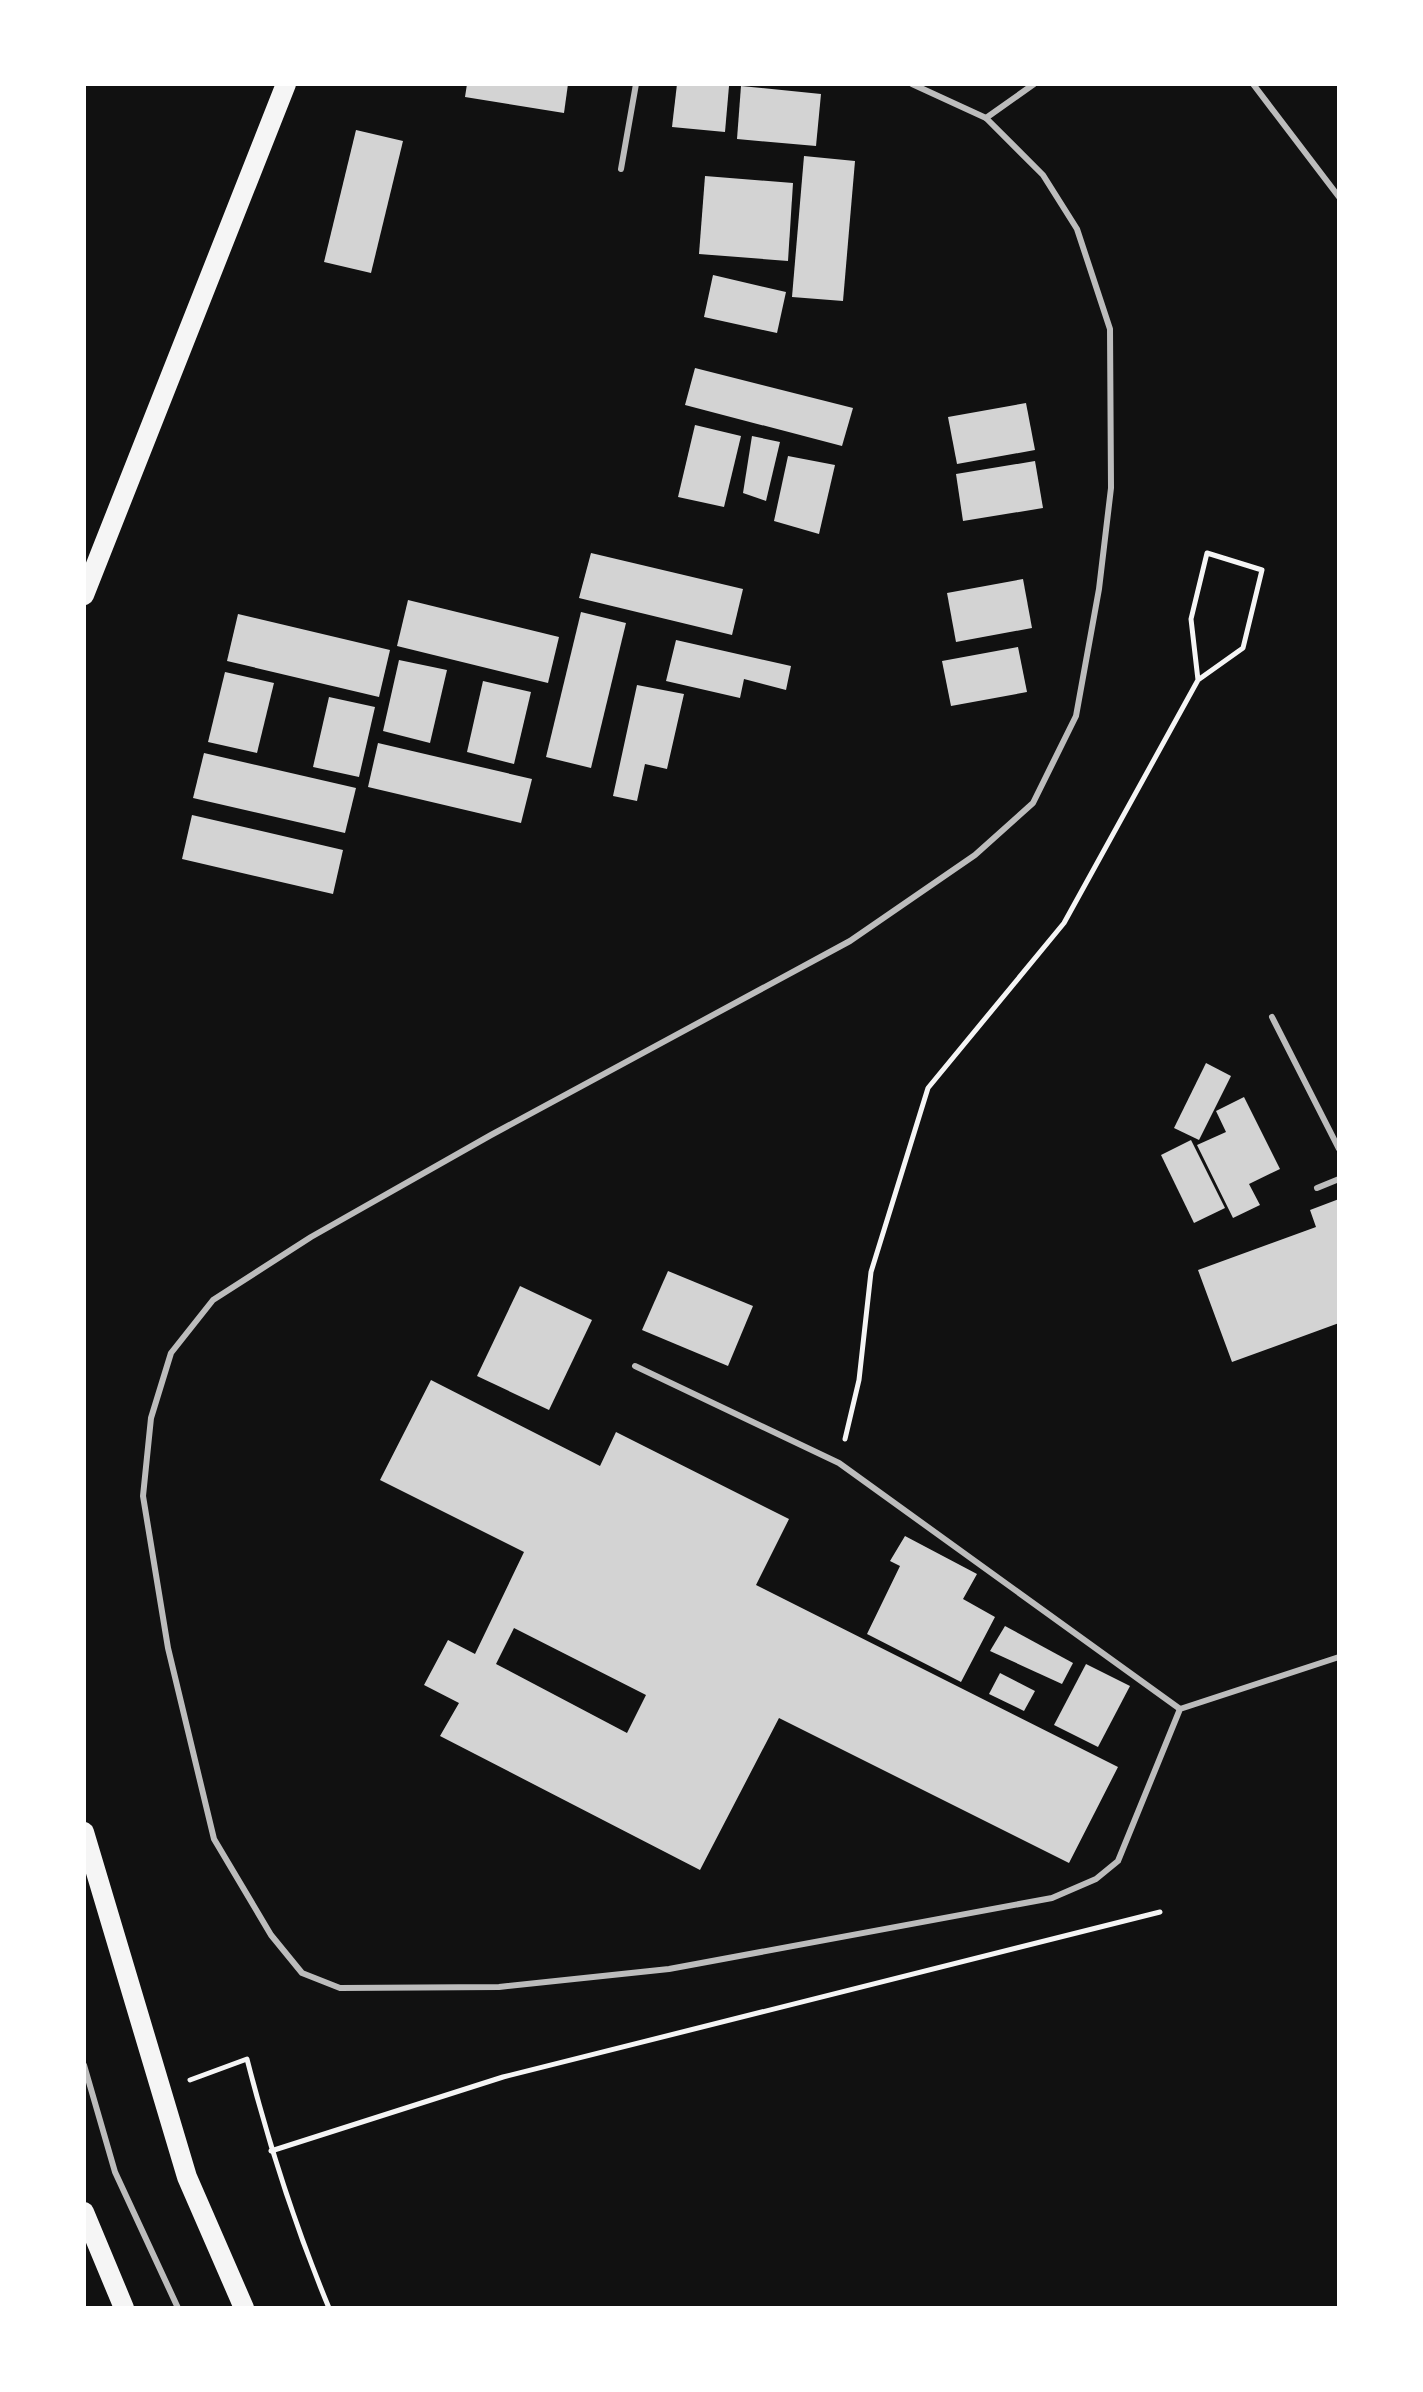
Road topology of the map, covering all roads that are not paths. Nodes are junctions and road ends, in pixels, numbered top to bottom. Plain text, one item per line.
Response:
1 (286, 84) edge
2 (636, 84) edge
3 (912, 84) edge
4 (1034, 84) edge
5 (1253, 84) edge
6 (986, 118) junction
7 (621, 169) dead end
8 (1339, 197) edge
9 (84, 595) edge
10 (1272, 1017) dead end
11 (1339, 1149) edge
12 (1339, 1179) edge
13 (1317, 1188) dead end
14 (635, 1366) dead end
15 (1339, 1657) edge
16 (1180, 1709) junction
17 (84, 1832) edge
18 (84, 2065) edge
19 (84, 2212) edge
20 (124, 2308) edge
21 (178, 2308) edge
22 (244, 2308) edge

1 - 9 main road
2 - 7 lane
3 - 6 lane
4 - 6 lane
5 - 8 lane
6 - 16 lane
10 - 11 lane
12 - 13 lane
14 - 16 lane
15 - 16 lane
17 - 22 main road
18 - 21 lane
19 - 20 main road

